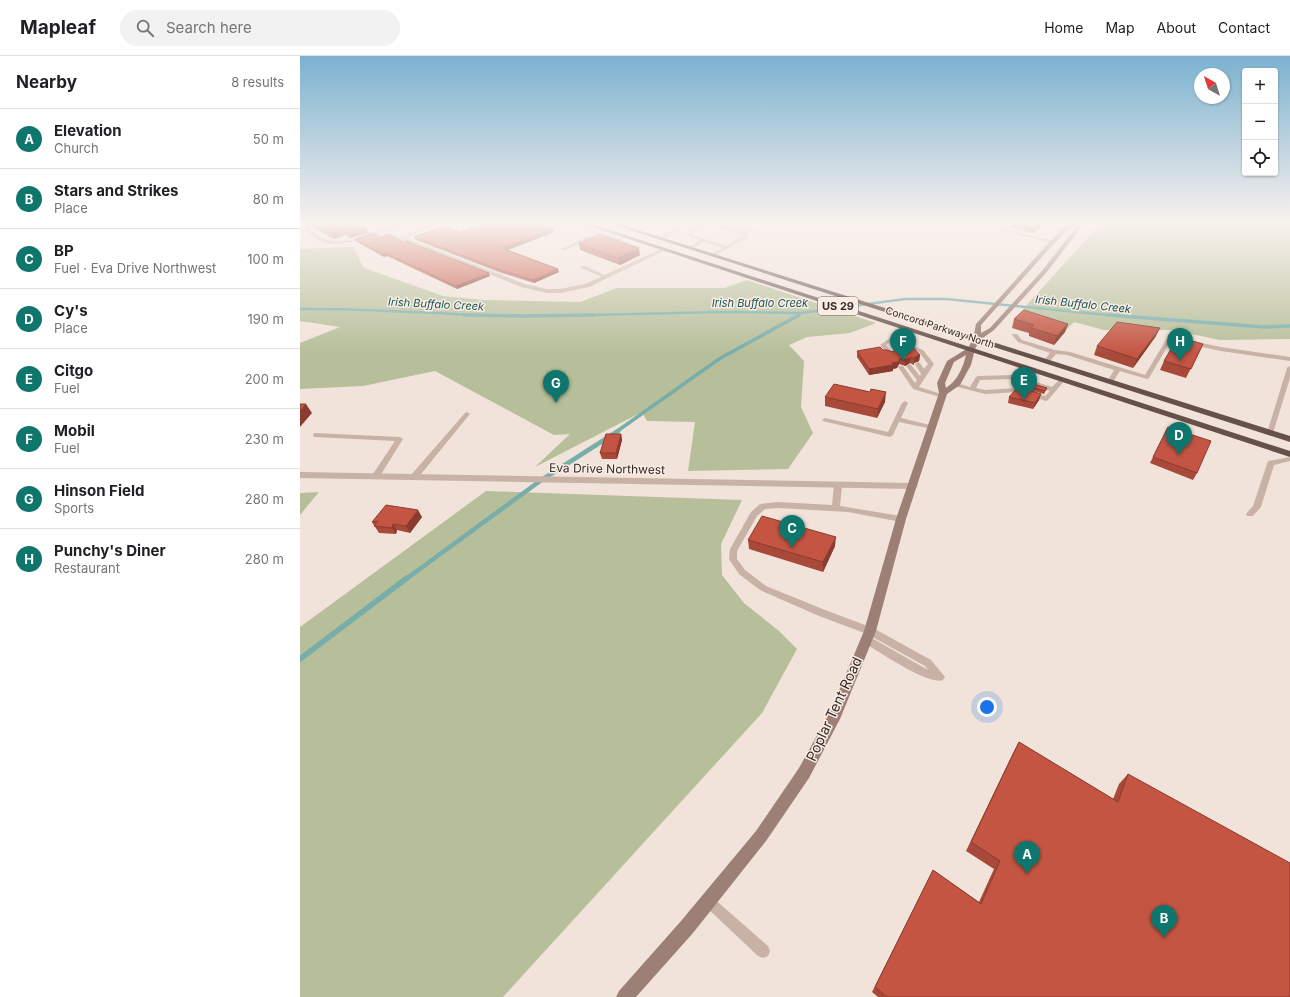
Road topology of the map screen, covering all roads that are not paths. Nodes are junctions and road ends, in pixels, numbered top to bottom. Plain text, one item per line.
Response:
1 (474, 267) edge
2 (628, 267) edge
3 (718, 267) edge
4 (735, 267) edge
5 (750, 267) edge
6 (1030, 267) edge
7 (1042, 267) edge
8 (1048, 267) edge
9 (583, 268) dead end
10 (607, 277) junction
11 (1032, 283) junction
12 (804, 284) junction
13 (908, 328) junction
14 (1015, 335) dead end
15 (977, 339) junction
16 (890, 341) junction
17 (971, 349) junction
18 (893, 352) edge
19 (908, 352) edge
20 (1054, 352) junction
21 (1290, 359) edge
22 (1046, 362) junction
23 (918, 364) edge
24 (909, 366) edge
25 (901, 367) edge
26 (1290, 368) edge
27 (1118, 369) junction
28 (924, 374) junction
29 (1014, 377) junction
30 (920, 380) junction
31 (1065, 380) junction
32 (1110, 382) junction
33 (956, 384) junction
34 (915, 388) junction
35 (972, 389) junction
36 (1014, 390) junction
37 (1054, 390) junction
38 (942, 394) junction
39 (905, 403) dead end
40 (467, 414) dead end
41 (897, 419) junction
42 (825, 420) dead end
43 (932, 427) junction
44 (1270, 433) junction
45 (316, 435) dead end
46 (1290, 440) edge
47 (1263, 446) junction
48 (1290, 447) edge
49 (1290, 454) edge
50 (1290, 459) edge
51 (300, 475) edge
52 (375, 477) junction
53 (414, 478) junction
54 (838, 485) junction
55 (913, 486) junction
56 (836, 508) junction
57 (1250, 514) dead end
58 (901, 519) junction
59 (868, 635) junction
60 (708, 901) junction
61 (763, 951) dead end
62 (625, 997) edge

1 - 10 street
2 - 10 street
3 - 13 highway, Concord Parkway North / US 29
4 - 12 highway
5 - 12 highway, Concord Parkway North / US 29
6 - 15 main road
7 - 11 main road
8 - 11 main road
9 - 10 lane
11 - 15 main road
12 - 15 highway, Concord Parkway North / US 29
13 - 16 lane
13 - 17 highway, Concord Parkway North / US 29
14 - 20 lane
15 - 17 main road
15 - 22 highway, Concord Parkway North / US 29
16 - 18 lane
16 - 19 lane
16 - 28 lane
17 - 31 highway, Concord Parkway North / US 29
17 - 33 main road
17 - 38 main road, Poplar Tent Road
20 - 22 lane
20 - 27 lane
21 - 27 lane
22 - 32 highway, Concord Parkway North / US 29
23 - 28 lane
24 - 30 lane
25 - 34 lane
26 - 44 lane
27 - 32 lane
28 - 30 lane
29 - 35 lane
29 - 36 lane
29 - 37 lane
30 - 34 lane
31 - 37 lane
31 - 44 highway
31 - 47 highway, Concord Parkway North / US 29
32 - 44 highway, Concord Parkway North / US 29
33 - 35 lane
33 - 38 main road
34 - 38 lane
35 - 36 lane
36 - 37 lane
38 - 43 main road, Poplar Tent Road
39 - 41 lane
40 - 53 lane
41 - 42 lane
41 - 43 lane
43 - 55 main road, Poplar Tent Road
44 - 46 highway, Concord Parkway North / US 29
45 - 52 lane
47 - 48 highway
47 - 49 highway, Concord Parkway North / US 29
50 - 57 lane
51 - 52 street, Eva Drive Northwest
52 - 53 street, Eva Drive Northwest
53 - 54 street, Eva Drive Northwest
54 - 55 street, Eva Drive Northwest
54 - 56 lane
55 - 58 main road, Poplar Tent Road
56 - 58 lane
56 - 59 lane
58 - 59 main road, Poplar Tent Road
59 - 59 lane
59 - 60 main road, Poplar Tent Road
60 - 61 lane
60 - 62 main road, Poplar Tent Road

